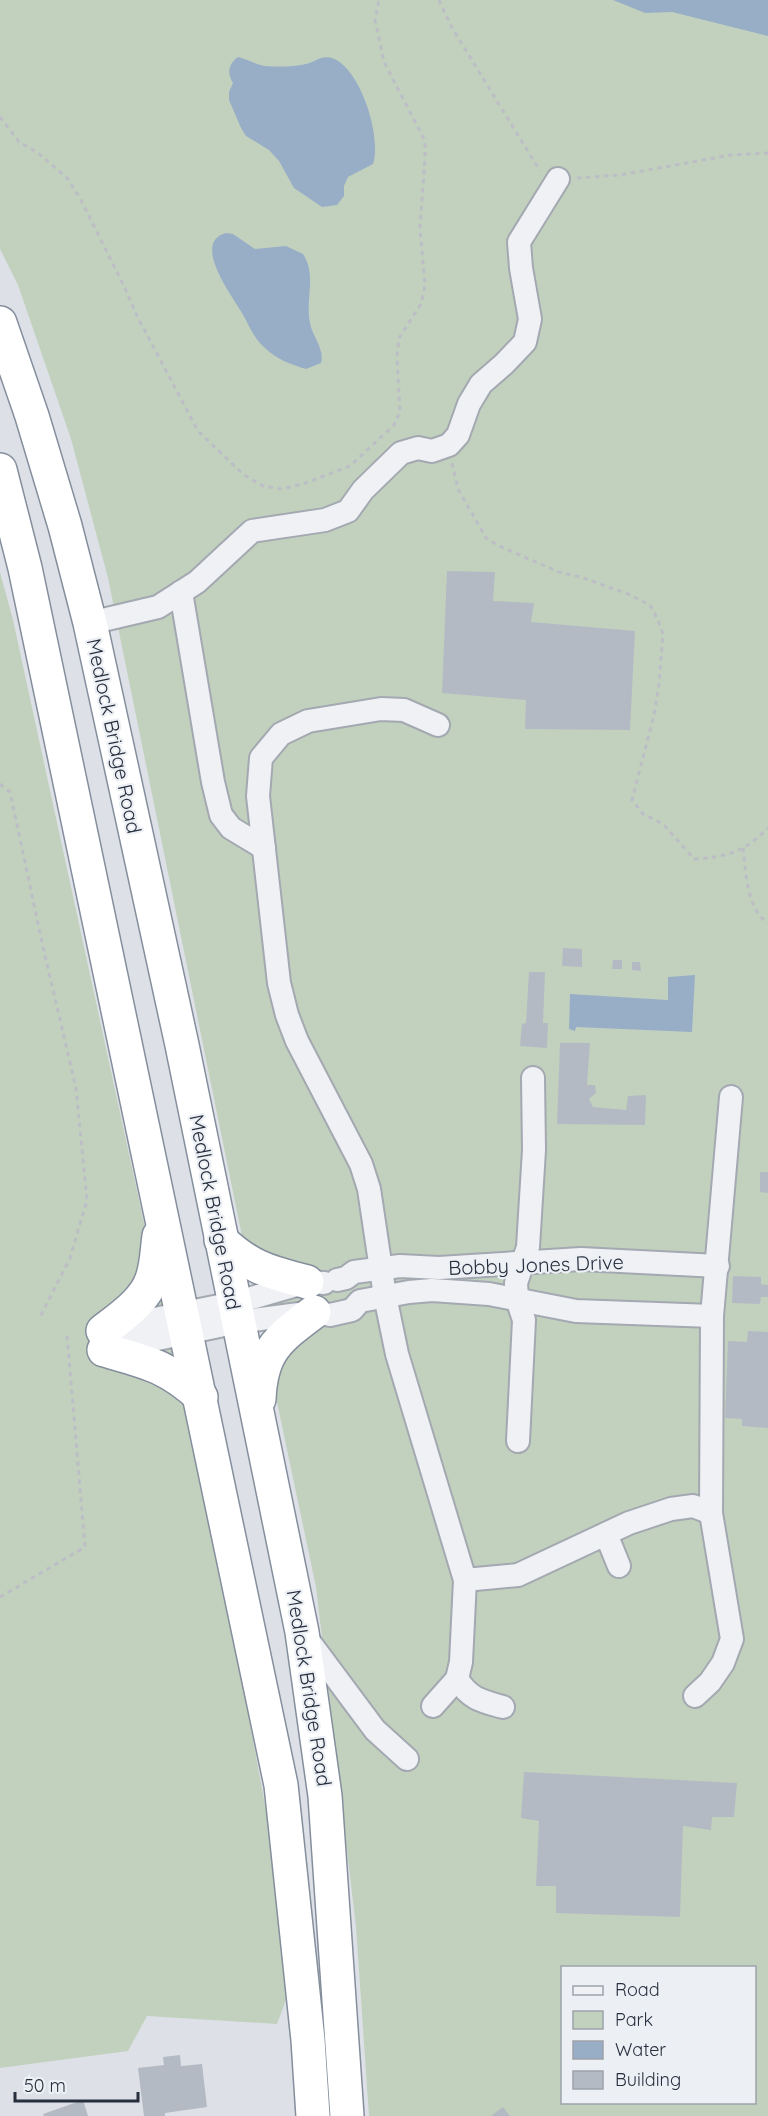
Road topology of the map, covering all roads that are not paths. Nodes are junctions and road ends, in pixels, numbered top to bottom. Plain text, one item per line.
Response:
1 (558, 179) road end
2 (0, 323) edge
3 (0, 470) edge
4 (181, 592) junction
5 (90, 623) junction
6 (438, 725) dead end
7 (264, 848) junction
8 (533, 1078) dead end
9 (732, 1097) dead end
10 (161, 1210) junction
11 (221, 1240) junction
12 (523, 1264) junction
13 (718, 1266) junction
14 (380, 1267) junction
15 (327, 1286) junction
16 (385, 1296) junction
17 (517, 1299) junction
18 (236, 1313) junction
19 (712, 1316) junction
20 (185, 1322) junction
21 (103, 1340) junction
22 (201, 1397) junction
23 (259, 1419) junction
24 (518, 1440) dead end
25 (711, 1513) junction
26 (606, 1533) junction
27 (619, 1566) dead end
28 (465, 1580) junction
29 (303, 1632) junction
30 (457, 1679) junction
31 (695, 1696) dead end
32 (433, 1706) dead end
33 (502, 1707) dead end
34 (407, 1759) dead end
35 (313, 2116) edge
36 (346, 2116) edge

1 - 4 lane
2 - 5 highway, Medlock Bridge Road
3 - 10 highway
4 - 5 lane
4 - 7 lane
5 - 11 highway, Medlock Bridge Road
6 - 7 lane
7 - 14 lane
8 - 12 lane
9 - 13 lane
10 - 20 highway
10 - 21 highway
11 - 15 highway
11 - 18 highway, Medlock Bridge Road
12 - 13 lane, Bobby Jones Drive
12 - 14 lane, Bobby Jones Drive
12 - 17 lane
13 - 19 lane
14 - 15 lane, Bobby Jones Drive
14 - 16 lane
15 - 16 lane, Bobby Jones Drive
15 - 18 lane, Bobby Jones Drive
15 - 18 lane, Bobby Jones Drive
15 - 23 highway
16 - 17 lane, Bobby Jones Drive
16 - 28 lane
17 - 19 lane, Bobby Jones Drive
17 - 24 lane
18 - 20 lane, Bobby Jones Drive
18 - 23 highway, Medlock Bridge Road
19 - 25 lane
20 - 21 lane, Bobby Jones Drive
20 - 22 highway
21 - 22 highway
22 - 35 highway
23 - 29 highway, Medlock Bridge Road
25 - 26 lane
25 - 31 lane
26 - 27 lane
26 - 28 lane
28 - 30 lane
29 - 34 lane
29 - 36 highway, Medlock Bridge Road
30 - 32 lane
30 - 33 lane

